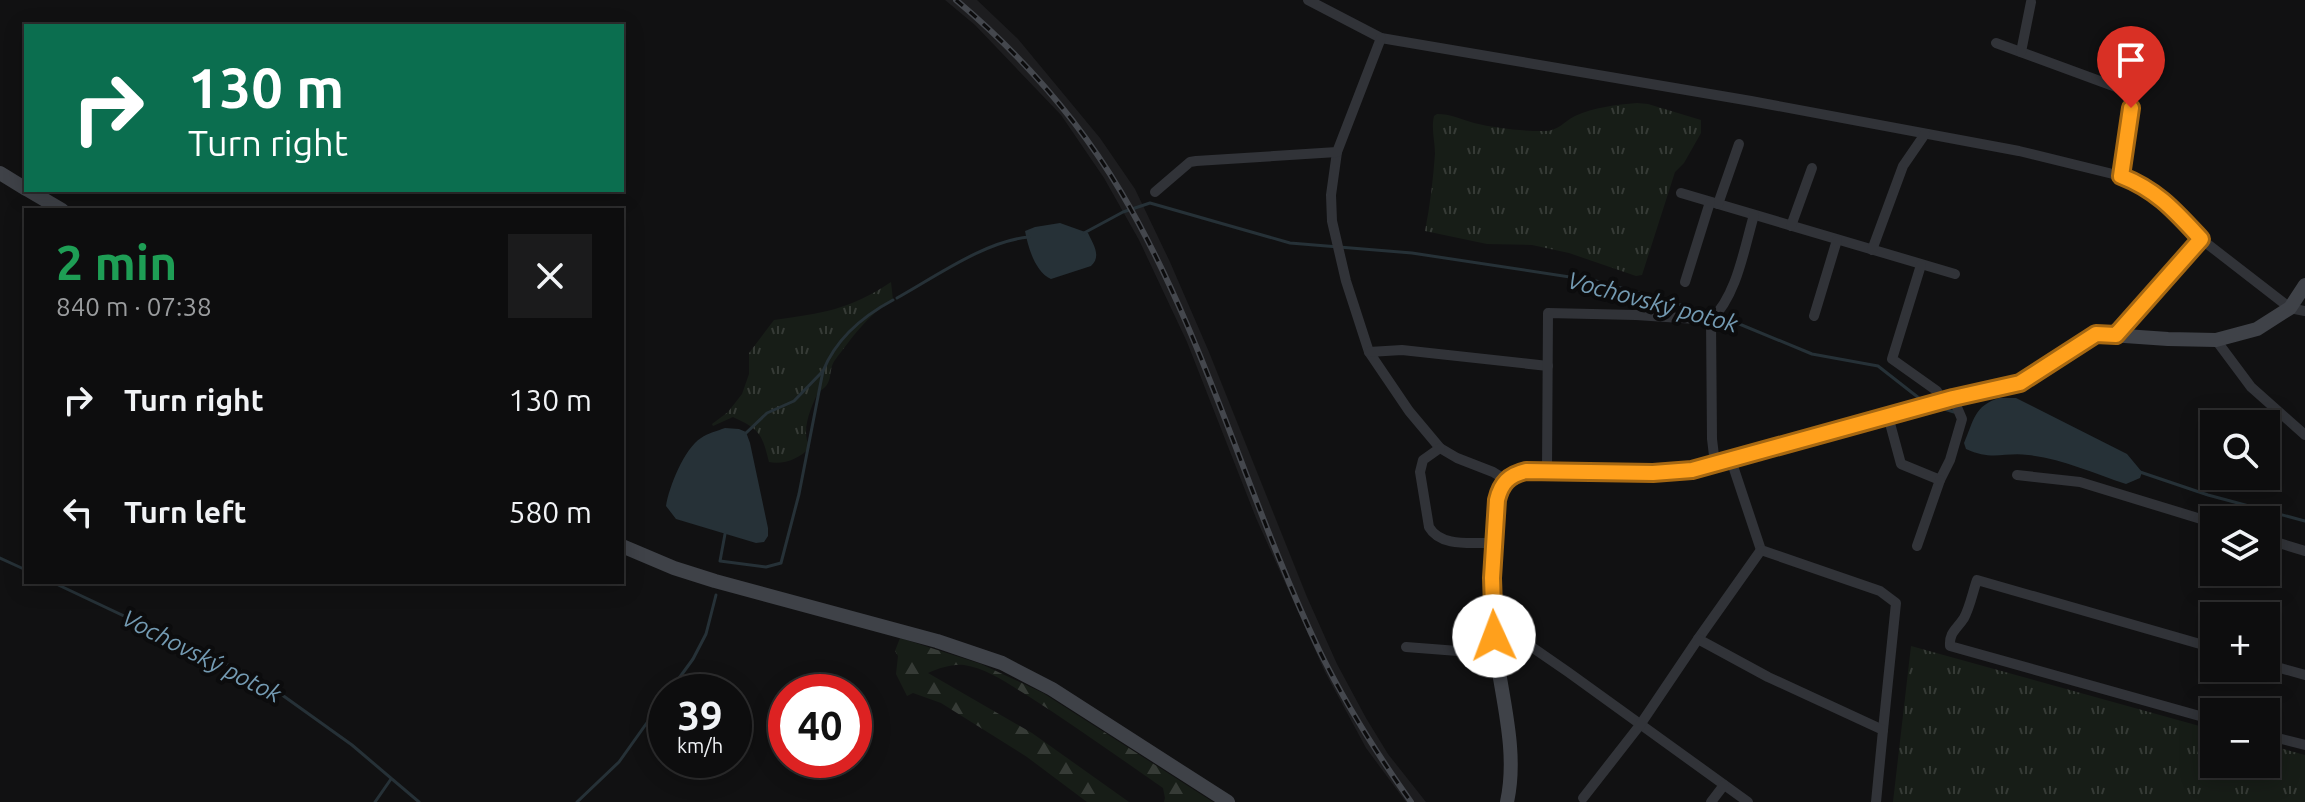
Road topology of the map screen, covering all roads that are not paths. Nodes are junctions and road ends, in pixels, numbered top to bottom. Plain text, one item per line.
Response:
1 (1308, 0) edge
2 (2031, 2) dead end
3 (1381, 38) junction
4 (1996, 43) dead end
5 (2021, 52) junction
6 (1925, 134) junction
7 (1739, 144) dead end
8 (1337, 152) junction
9 (1812, 168) dead end
10 (0, 173) edge
11 (2121, 176) junction
12 (24, 187) edge
13 (32, 192) edge
14 (1155, 192) dead end
15 (1681, 193) dead end
16 (1714, 203) junction
17 (59, 208) edge
18 (1754, 215) junction
19 (1791, 226) junction
20 (2201, 239) junction
21 (1837, 240) junction
22 (1872, 250) junction
23 (1921, 265) junction
24 (1955, 274) dead end
25 (1685, 282) dead end
26 (2305, 285) edge
27 (2290, 308) junction
28 (2305, 311) edge
29 (1814, 316) dead end
30 (1711, 320) junction
31 (2116, 335) junction
32 (2216, 340) junction
33 (1369, 352) junction
34 (1548, 366) junction
35 (1948, 400) junction
36 (1888, 416) junction
37 (2305, 435) edge
38 (1440, 448) junction
39 (1731, 460) junction
40 (1715, 464) junction
41 (1547, 470) junction
42 (2017, 475) dead end
43 (1506, 480) junction
44 (1940, 480) junction
45 (2200, 519) edge
46 (1494, 543) junction
47 (2280, 543) edge
48 (1917, 546) dead end
49 (624, 547) edge
50 (1761, 550) junction
51 (2305, 551) edge
52 (1494, 621) junction
53 (1698, 639) junction
54 (2200, 644) edge
55 (1406, 647) dead end
56 (1497, 654) junction
57 (2280, 668) edge
58 (2305, 675) edge
59 (2200, 716) edge
60 (1640, 725) junction
61 (1883, 730) junction
62 (2280, 739) edge
63 (2305, 745) edge
64 (1724, 785) junction
65 (1583, 798) dead end
66 (1228, 802) edge
67 (1507, 802) edge
68 (1711, 802) edge
69 (1748, 802) edge
70 (1876, 802) edge

1 - 3 street
2 - 5 street
3 - 6 street
3 - 8 street
4 - 5 street
5 - 11 street
6 - 11 street
6 - 22 street
7 - 16 street
8 - 14 street
8 - 33 street
9 - 19 street
10 - 12 street
11 - 20 street
13 - 17 street
15 - 16 street
16 - 18 street
16 - 25 street
18 - 19 street
18 - 30 street
19 - 21 street
20 - 27 street
20 - 31 street
21 - 22 street
21 - 29 street
22 - 23 street
23 - 24 street
23 - 35 street
26 - 27 street
27 - 28 street
27 - 32 street
30 - 34 street
30 - 40 street
31 - 32 street
31 - 35 street
32 - 37 street
33 - 34 street
33 - 38 street
34 - 41 street
35 - 36 street
35 - 44 street
36 - 39 street
36 - 44 street
38 - 43 street
38 - 46 street
39 - 40 street
39 - 50 street
40 - 41 street
41 - 43 street
42 - 45 street
43 - 46 street
44 - 48 street
46 - 52 street
47 - 51 street
49 - 66 street
50 - 53 street
50 - 61 street
52 - 56 street
52 - 60 street
53 - 60 street
53 - 61 street
54 - 59 street
55 - 56 street
56 - 67 street
57 - 58 street
60 - 64 street
60 - 65 street
61 - 70 street
62 - 63 street
64 - 68 street
64 - 69 street

